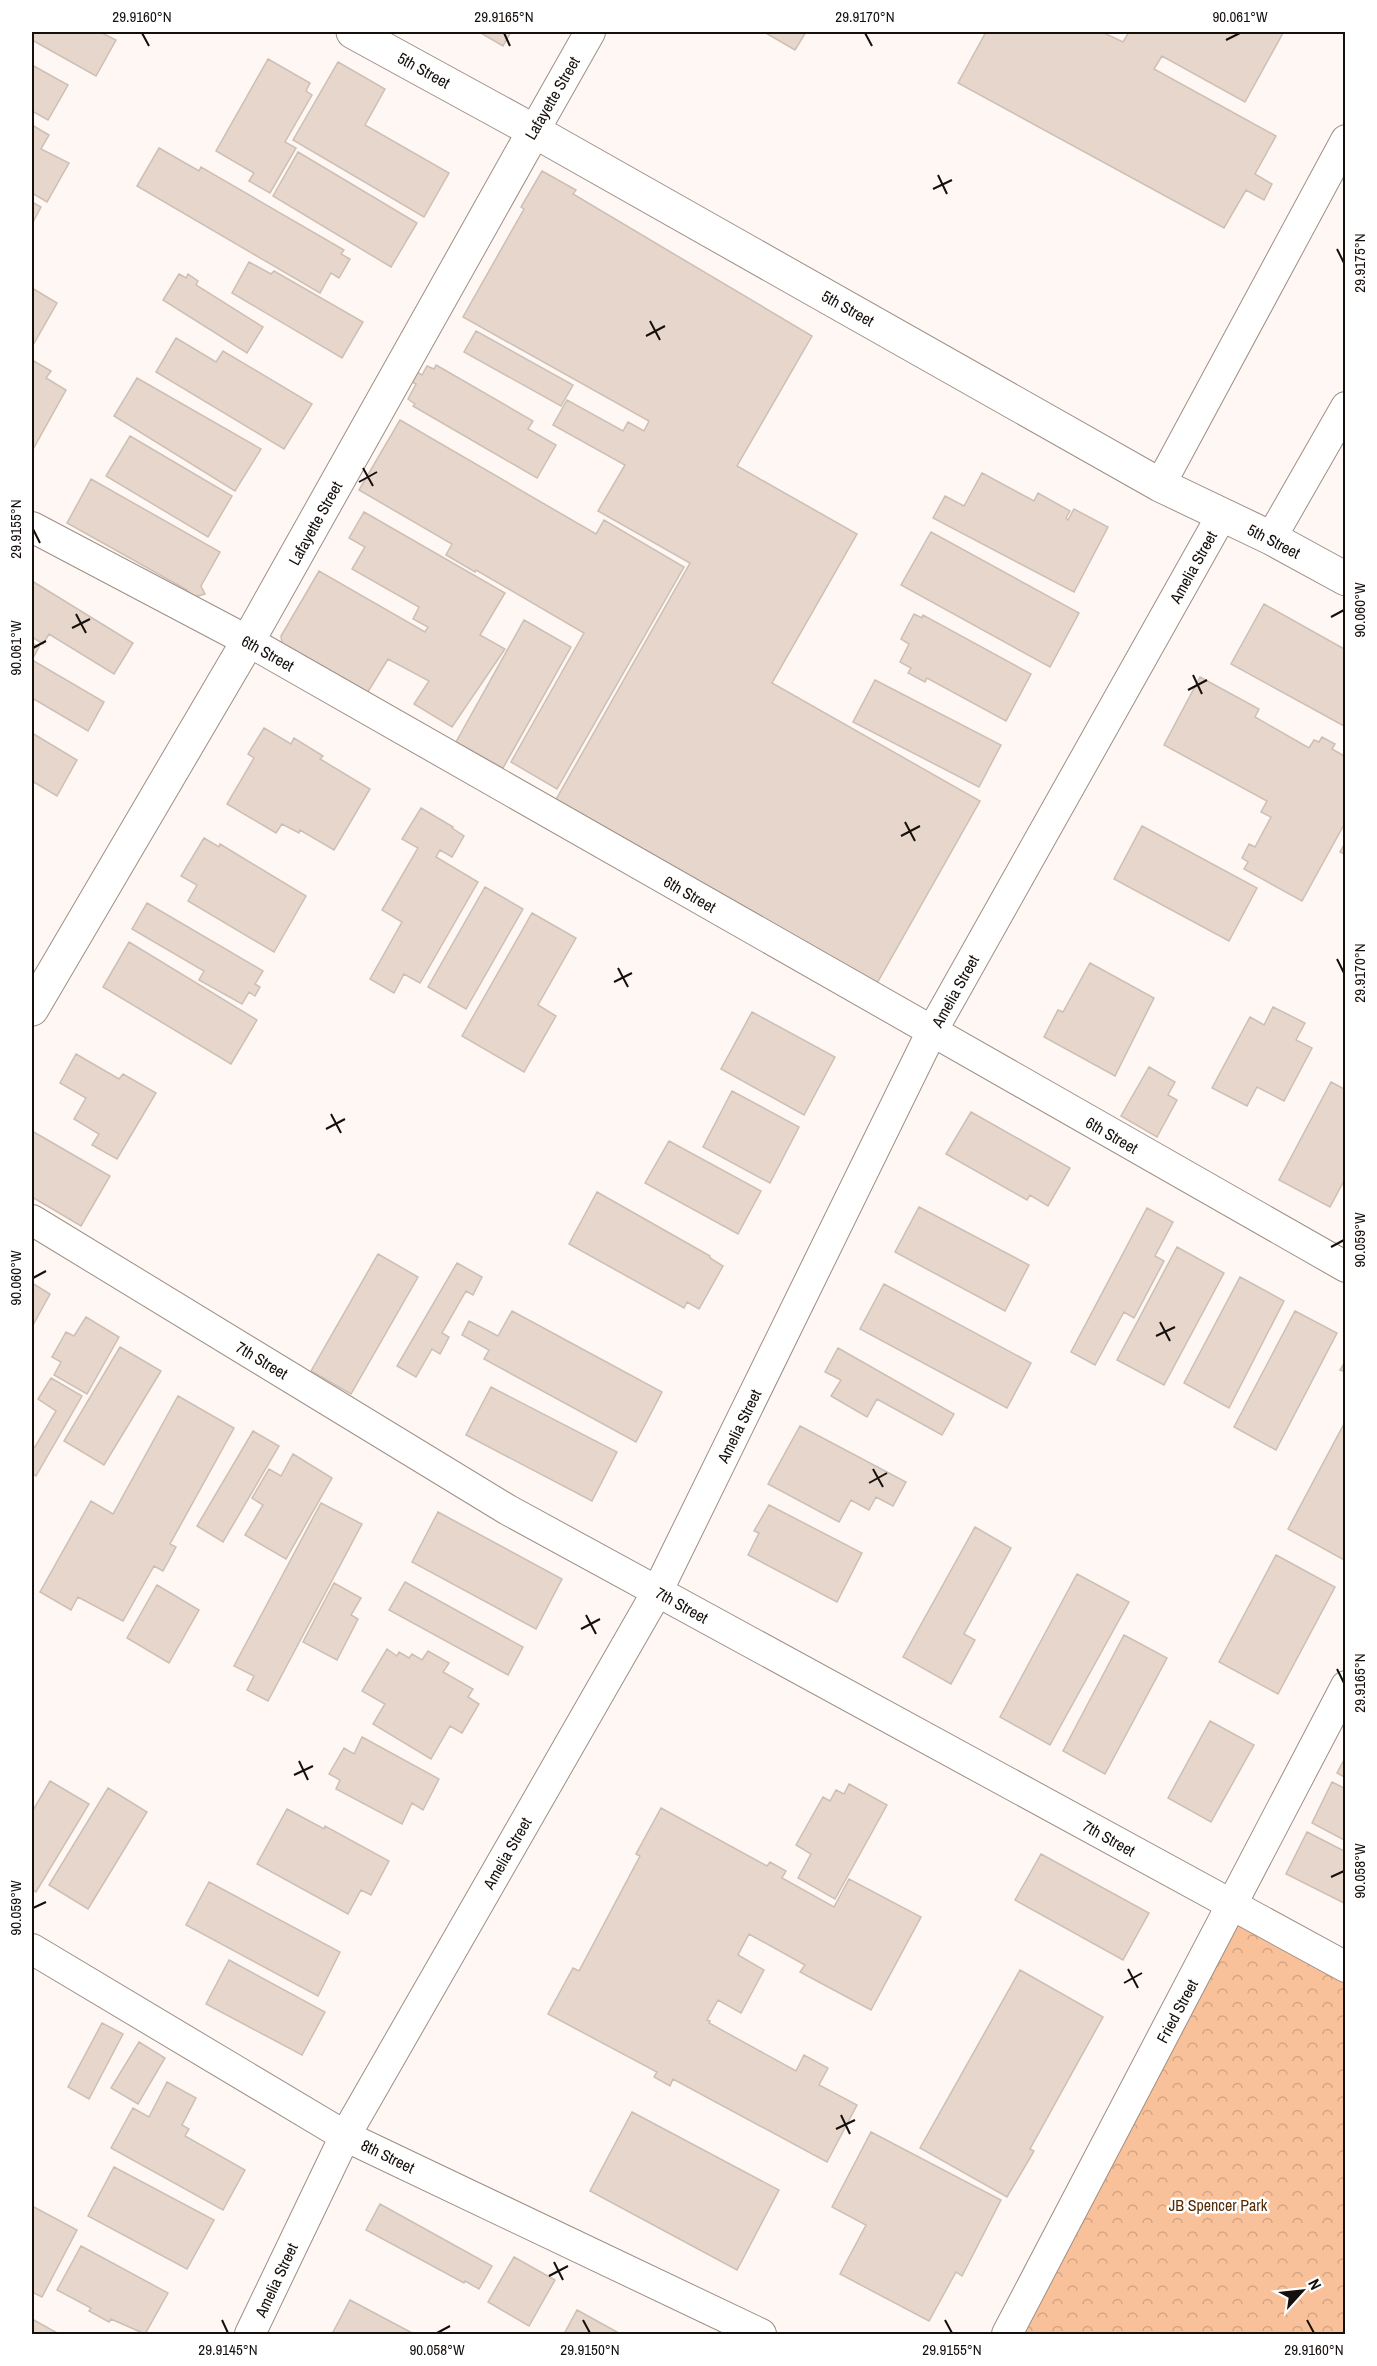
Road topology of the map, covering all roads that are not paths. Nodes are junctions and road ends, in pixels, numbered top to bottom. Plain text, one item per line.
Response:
1 (353, 32) edge
2 (590, 32) edge
3 (534, 130) junction
4 (1346, 140) edge
5 (1346, 407) edge
6 (1160, 485) junction
7 (1222, 515) junction
8 (32, 526) edge
9 (1271, 538) junction
10 (1346, 579) edge
11 (249, 641) junction
12 (32, 1009) edge
13 (931, 1033) junction
14 (32, 1220) edge
15 (1346, 1268) edge
16 (657, 1592) junction
17 (1346, 1686) edge
18 (1232, 1905) junction
19 (32, 1949) edge
20 (1346, 1967) edge
21 (345, 2136) junction
22 (250, 2334) edge
23 (761, 2334) edge
24 (1007, 2334) edge

1 - 3 main road, 5th Street
2 - 3 street, Lafayette Street
3 - 6 main road, 5th Street
3 - 11 main road, Lafayette Street
4 - 6 street
5 - 9 street
6 - 7 main road, 5th Street
7 - 9 main road, 5th Street
7 - 13 street, Amelia Street
8 - 11 street, 6th Street
9 - 10 main road, 5th Street
11 - 12 main road, Lafayette Street
11 - 13 street, 6th Street
13 - 15 street, 6th Street
13 - 16 street, Amelia Street
14 - 16 street, 7th Street
16 - 18 street, 7th Street
16 - 21 street, Amelia Street
17 - 18 street, Fried Street
18 - 20 street, 7th Street
18 - 24 street, Fried Street
19 - 21 street, 8th Street
21 - 22 street, Amelia Street
21 - 23 street, 8th Street

